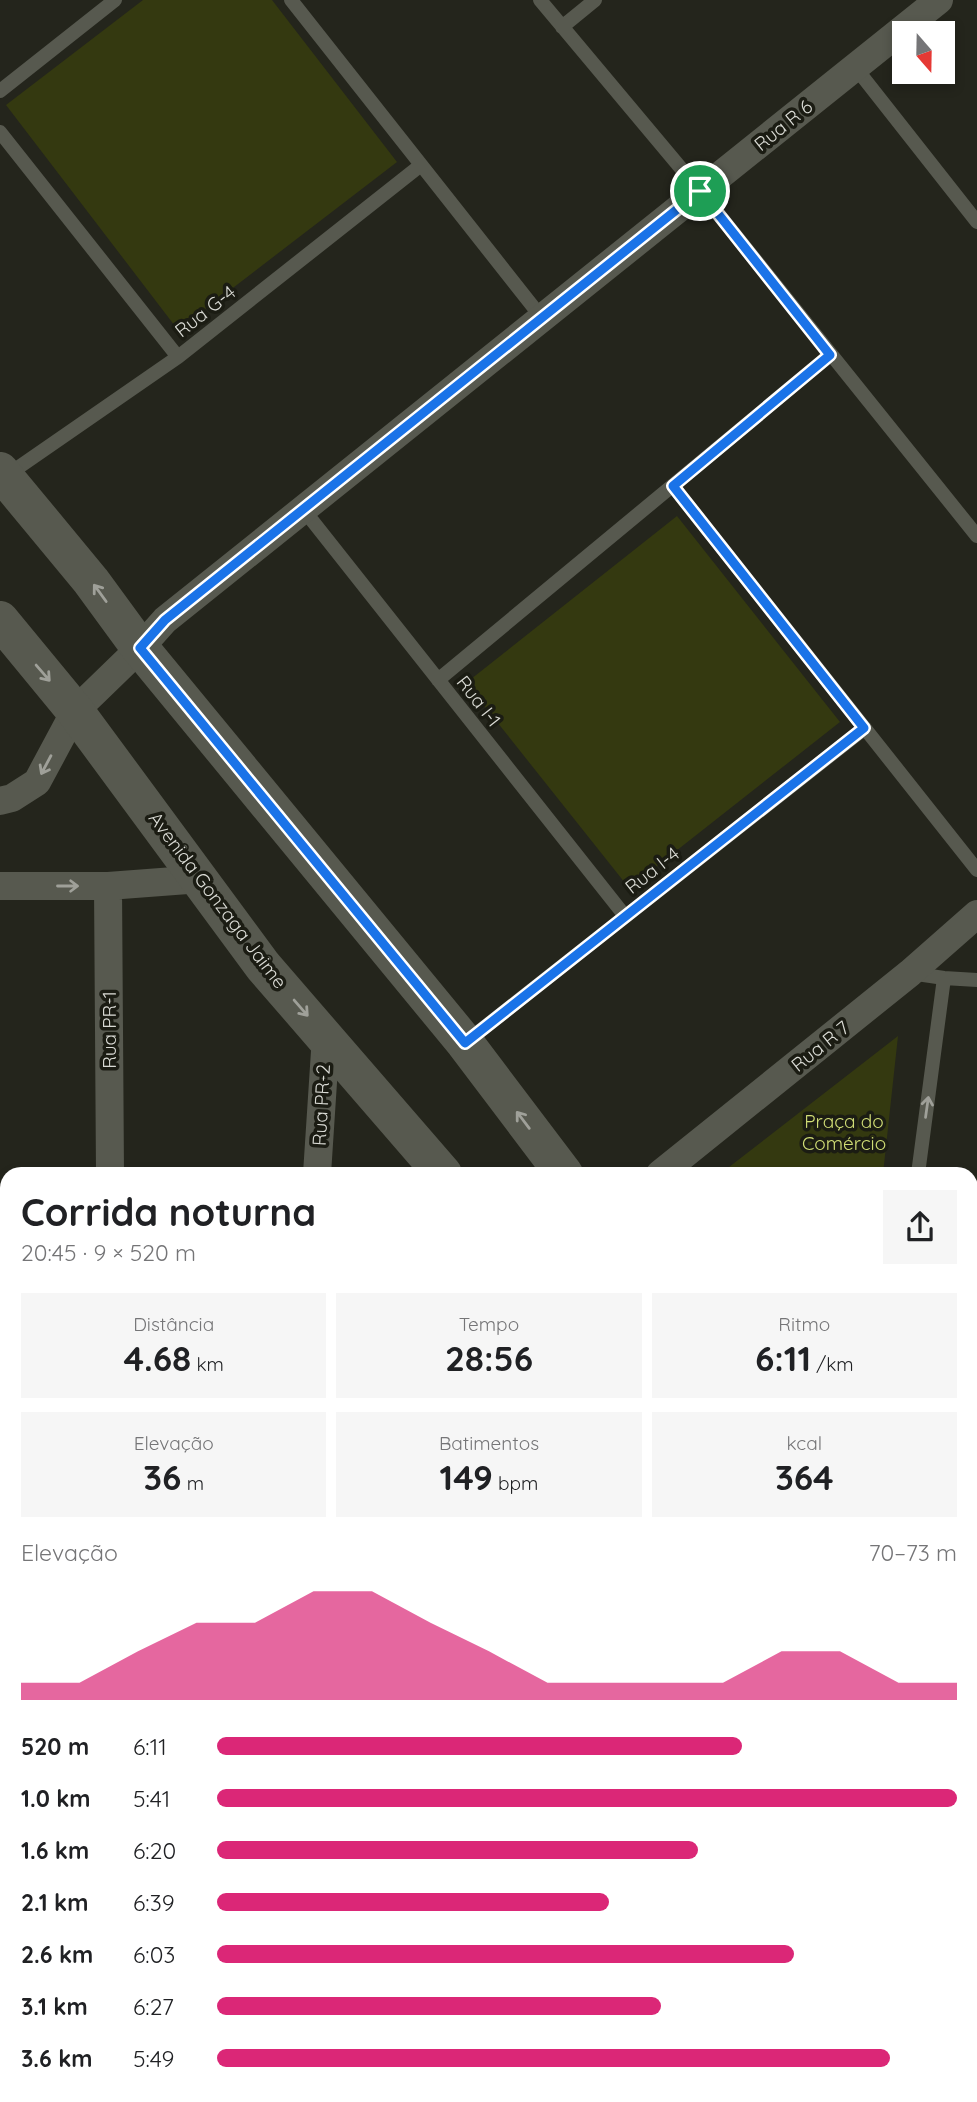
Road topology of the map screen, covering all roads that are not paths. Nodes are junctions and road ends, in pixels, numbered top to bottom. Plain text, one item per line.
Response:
1 (116, 0) edge
2 (291, 0) edge
3 (540, 0) edge
4 (595, 0) edge
5 (939, 0) edge
6 (562, 27) junction
7 (855, 67) junction
8 (0, 91) edge
9 (0, 132) edge
10 (422, 166) junction
11 (700, 191) junction
12 (977, 222) edge
13 (542, 318) junction
14 (830, 355) junction
15 (178, 357) junction
16 (3, 474) edge
17 (673, 486) junction
18 (303, 509) junction
19 (977, 536) edge
20 (0, 620) edge
21 (140, 648) junction
22 (438, 680) junction
23 (75, 711) junction
24 (864, 728) junction
25 (0, 801) edge
26 (977, 870) edge
27 (201, 879) junction
28 (0, 886) edge
29 (108, 886) junction
30 (977, 914) edge
31 (625, 916) junction
32 (910, 973) junction
33 (944, 978) junction
34 (977, 980) edge
35 (326, 1036) junction
36 (465, 1043) junction
37 (110, 1167) edge
38 (317, 1167) edge
39 (437, 1167) edge
40 (559, 1167) edge
41 (669, 1167) edge
42 (919, 1167) edge

1 - 8 lane
2 - 10 lane
3 - 6 lane
4 - 6 lane
5 - 7 street, Rua R 6
6 - 11 lane
7 - 11 street, Rua R 6
7 - 12 lane
9 - 15 lane
10 - 13 lane
10 - 15 lane, Rua G-4
11 - 13 street, Rua R 6
11 - 14 lane
13 - 18 street, Rua R 6
14 - 17 lane
14 - 19 lane
15 - 16 lane, Rua G-4
21 -> 16 main road
17 - 22 lane
17 - 24 lane
18 - 21 street, Rua R 6
18 - 22 lane, Rua I-1
20 -> 23 main road, Avenida Gonzaga Jaime
21 - 23 street, Rua R 6
21 - 36 main road
22 - 31 lane, Rua I-1
23 -> 25 street, Rua R 6
23 - 27 main road, Avenida Gonzaga Jaime
24 - 26 lane
24 - 31 lane, Rua I-4
27 - 29 street
27 -> 35 main road, Avenida Gonzaga Jaime
28 -> 29 street
29 - 37 street, Rua PR-1
30 - 32 street, Rua R 7
31 - 36 lane, Rua I-4
32 - 33 lane
32 - 41 street, Rua R 7
33 - 34 lane
42 -> 33 lane
35 - 38 street, Rua PR-2
35 - 39 main road, Avenida Gonzaga Jaime
40 -> 36 main road

